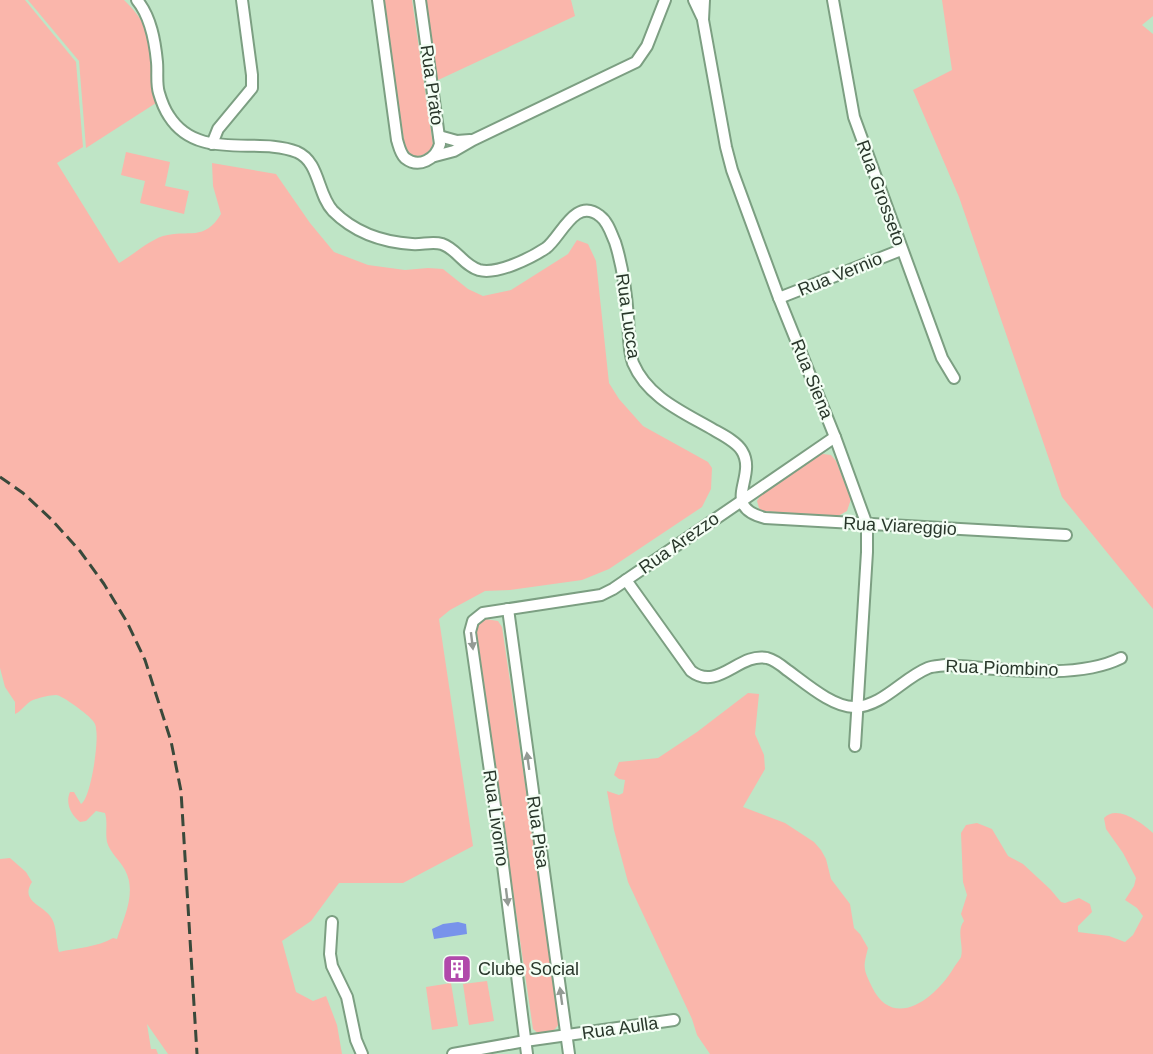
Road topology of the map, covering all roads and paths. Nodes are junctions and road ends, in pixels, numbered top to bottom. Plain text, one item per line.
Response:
1 (137, 0) edge
2 (242, 0) edge
3 (378, 0) edge
4 (420, 0) edge
5 (694, 0) edge
6 (704, 0) edge
7 (833, 0) edge
8 (666, 2) edge
9 (704, 20) junction
10 (439, 136) junction
11 (473, 140) junction
12 (212, 144) junction
13 (435, 156) junction
14 (901, 249) junction
15 (779, 298) junction
16 (954, 378) dead end
17 (835, 437) junction
18 (741, 500) junction
19 (867, 525) junction
20 (1066, 535) dead end
21 (626, 580) junction
22 (508, 609) junction
23 (1121, 658) dead end
24 (857, 707) junction
25 (855, 746) dead end
26 (332, 922) dead end
27 (674, 1020) dead end
28 (567, 1036) junction
29 (525, 1041) junction
30 (362, 1054) edge
31 (453, 1054) edge
32 (526, 1054) edge
33 (569, 1054) edge

1 - 12 street, Rua Lucca
2 - 12 street
3 - 13 street
4 - 10 street, Rua Prato
5 - 9 street, Rua Siena
6 - 9 street, Rua Siena
7 - 14 street, Rua Grosseto
8 - 11 street
9 - 15 street, Rua Siena
10 - 11 street
10 - 13 street, Rua Prato
11 - 13 street
12 - 18 street, Rua Lucca
14 - 15 street, Rua Vernio
14 - 16 street, Rua Grosseto
15 - 17 street, Rua Siena
17 - 18 street, Rua Arezzo
17 - 19 street, Rua Siena
18 - 19 street, Rua Viareggio
18 - 21 street, Rua Arezzo
19 - 20 street, Rua Viareggio
19 - 24 street, Rua Siena
21 - 22 street, Rua Arezzo
21 - 24 street
28 -> 22 street, Rua Pisa
22 -> 29 street, Rua Livorno
23 - 24 street, Rua Piombino
24 - 25 street, Rua Siena
26 - 30 street
27 - 28 street, Rua Aulla
28 - 29 street, Rua Aulla
28 - 33 street, Rua Pisa
29 - 31 street, Rua Aulla
29 - 32 street, Rua Livorno

